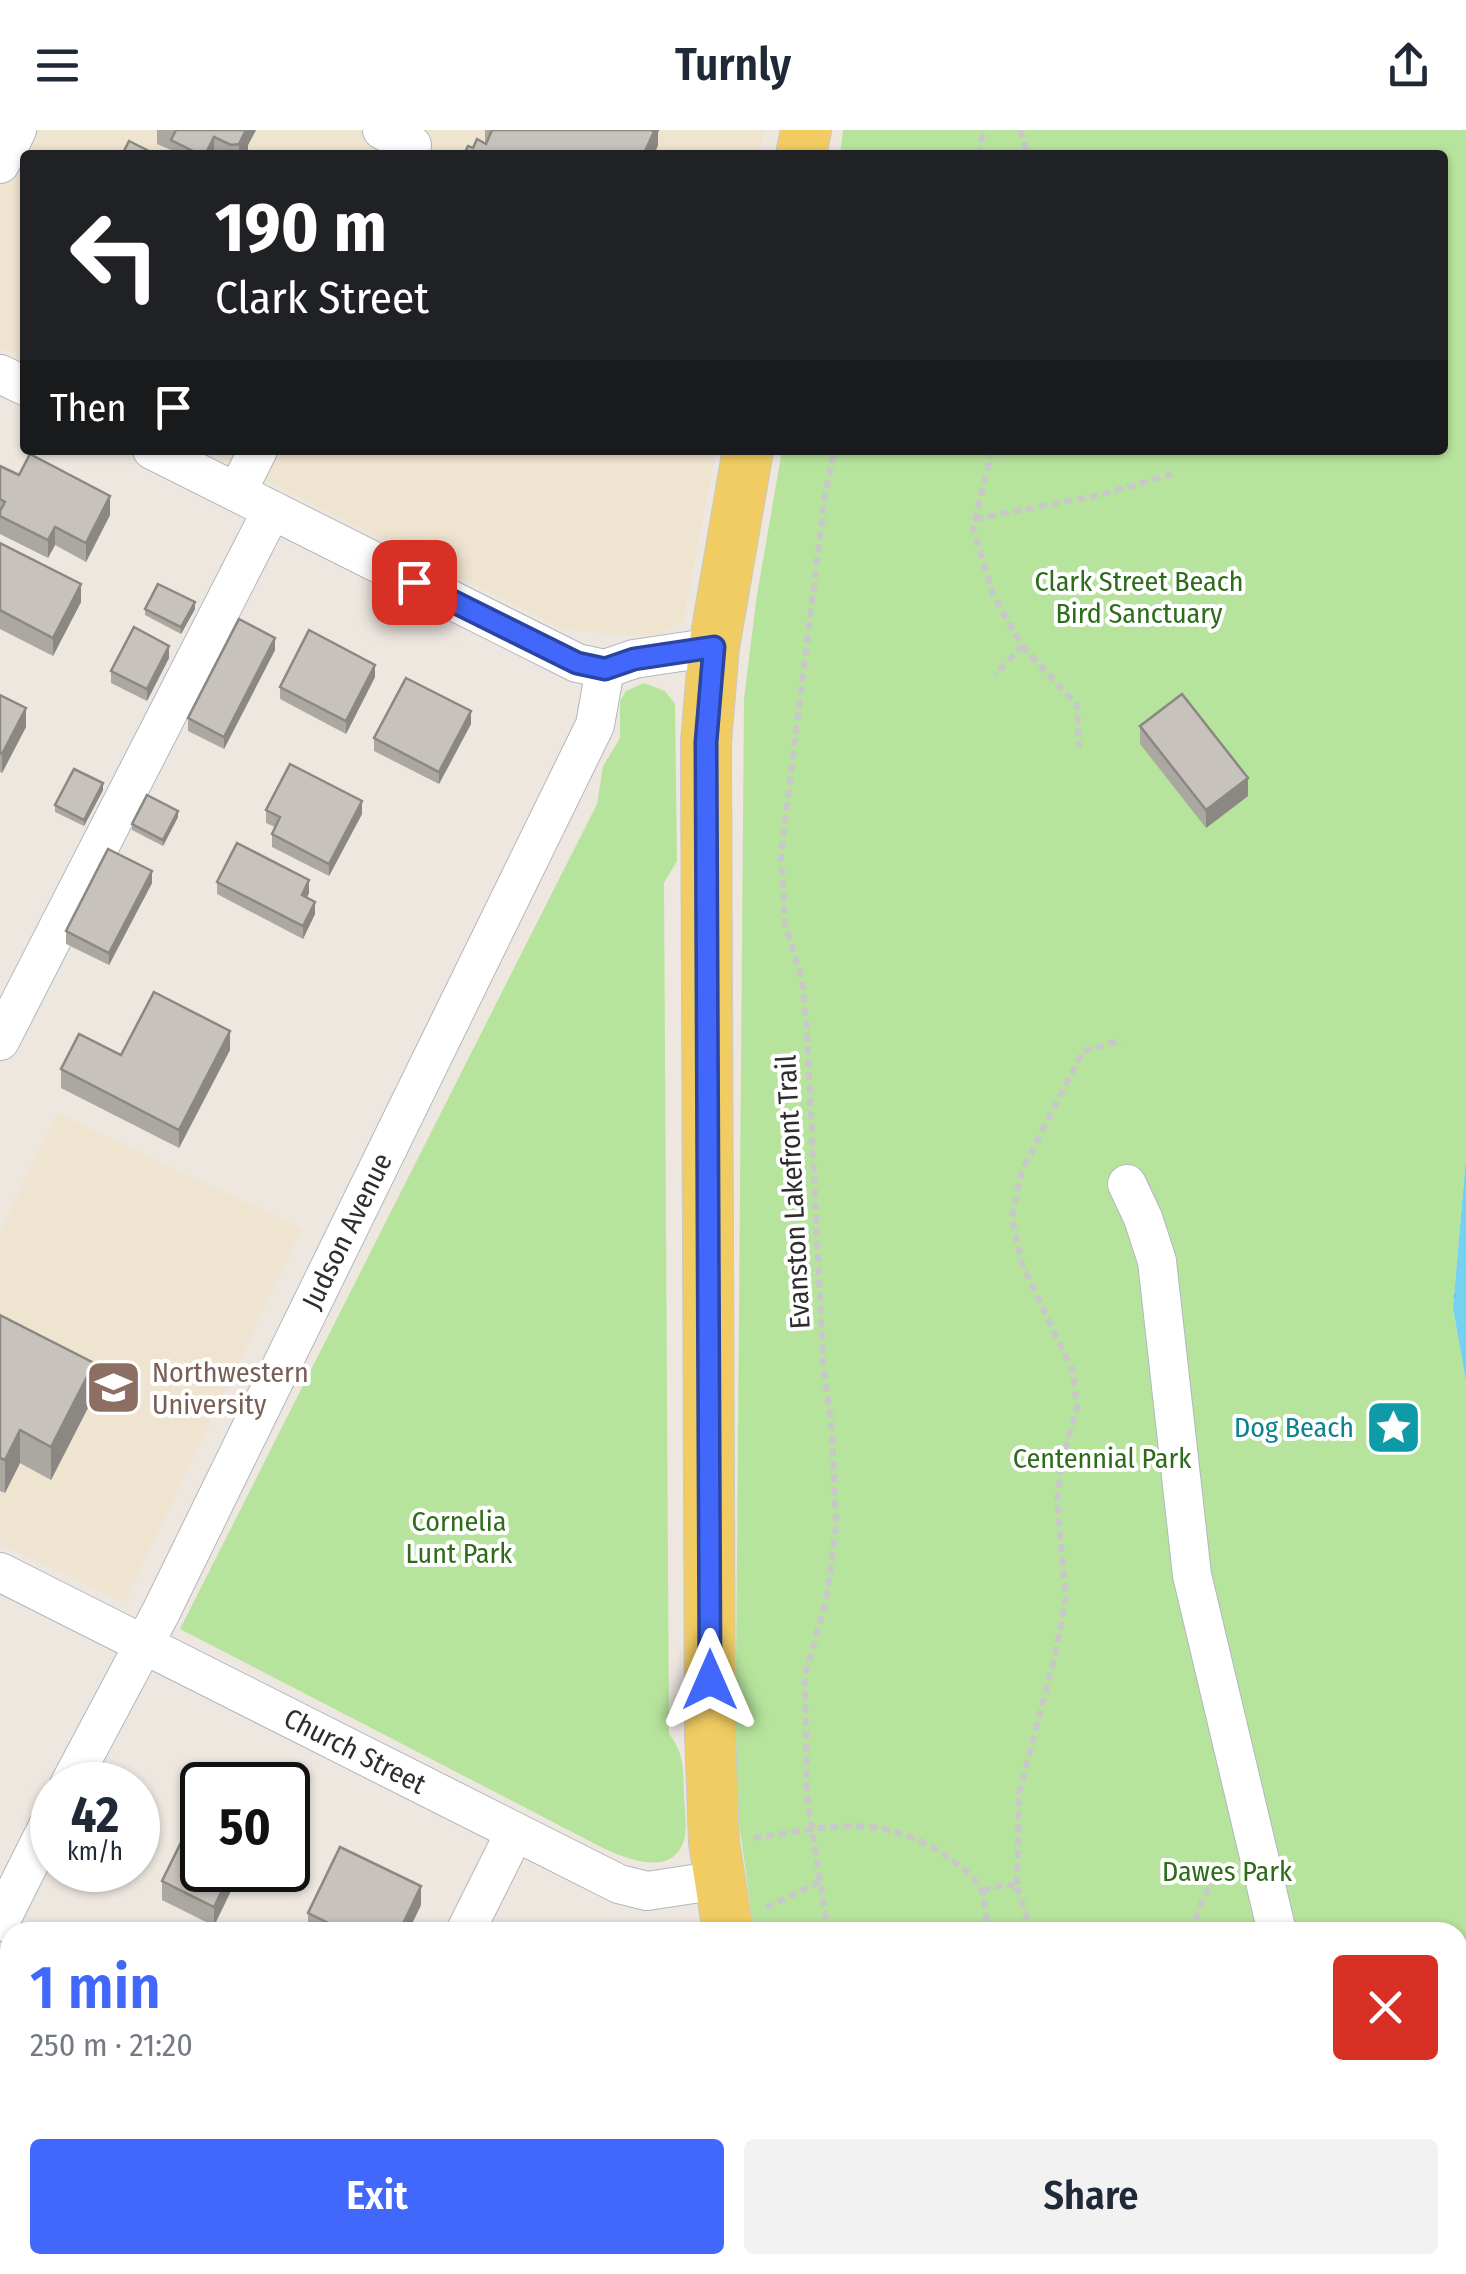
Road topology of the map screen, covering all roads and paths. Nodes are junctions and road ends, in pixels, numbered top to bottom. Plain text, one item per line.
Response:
1 (18, 130) edge
2 (0, 164) edge
3 (162, 455) edge
4 (256, 455) edge
5 (747, 455) edge
6 (833, 455) edge
7 (991, 455) edge
8 (1172, 474) dead end
9 (237, 492) junction
10 (272, 510) junction
11 (975, 519) junction
12 (1022, 646) junction
13 (714, 647) junction
14 (605, 669) junction
15 (995, 675) dead end
16 (1078, 748) dead end
17 (1122, 1040) dead end
18 (0, 1042) edge
19 (1127, 1184) dead end
20 (0, 1572) edge
21 (142, 1643) junction
22 (81, 1762) edge
23 (812, 1830) junction
24 (515, 1832) junction
25 (30, 1862) edge
26 (1262, 1865) junction
27 (820, 1881) junction
28 (1016, 1886) junction
29 (982, 1891) junction
30 (735, 1892) edge
31 (0, 1922) edge
32 (469, 1922) edge
33 (826, 1922) edge
34 (986, 1922) edge
35 (1029, 1922) edge
36 (1195, 1922) edge
37 (1275, 1922) edge

1 - 2 street
3 - 9 street
4 - 9 street
5 - 13 main road
6 - 23 path, Evanston Lakefront Trail
7 - 11 path
8 - 11 path
9 - 10 street
10 - 14 street
10 - 18 street
11 - 12 path
12 - 15 path
12 - 16 path
13 - 14 street
13 - 30 main road
14 - 21 street, Judson Avenue
17 - 28 path
19 - 26 street
20 - 21 street, Church Street
21 - 22 street, Judson Avenue
21 - 24 street, Church Street
23 - 27 path, Evanston Lakefront Trail
23 - 29 path
23 - 30 path
24 - 30 street, Church Street
24 - 32 street
25 - 31 street
26 - 36 path
26 - 37 street
27 - 30 path
27 - 33 path, Evanston Lakefront Trail
28 - 29 path
28 - 35 path
29 - 34 path

